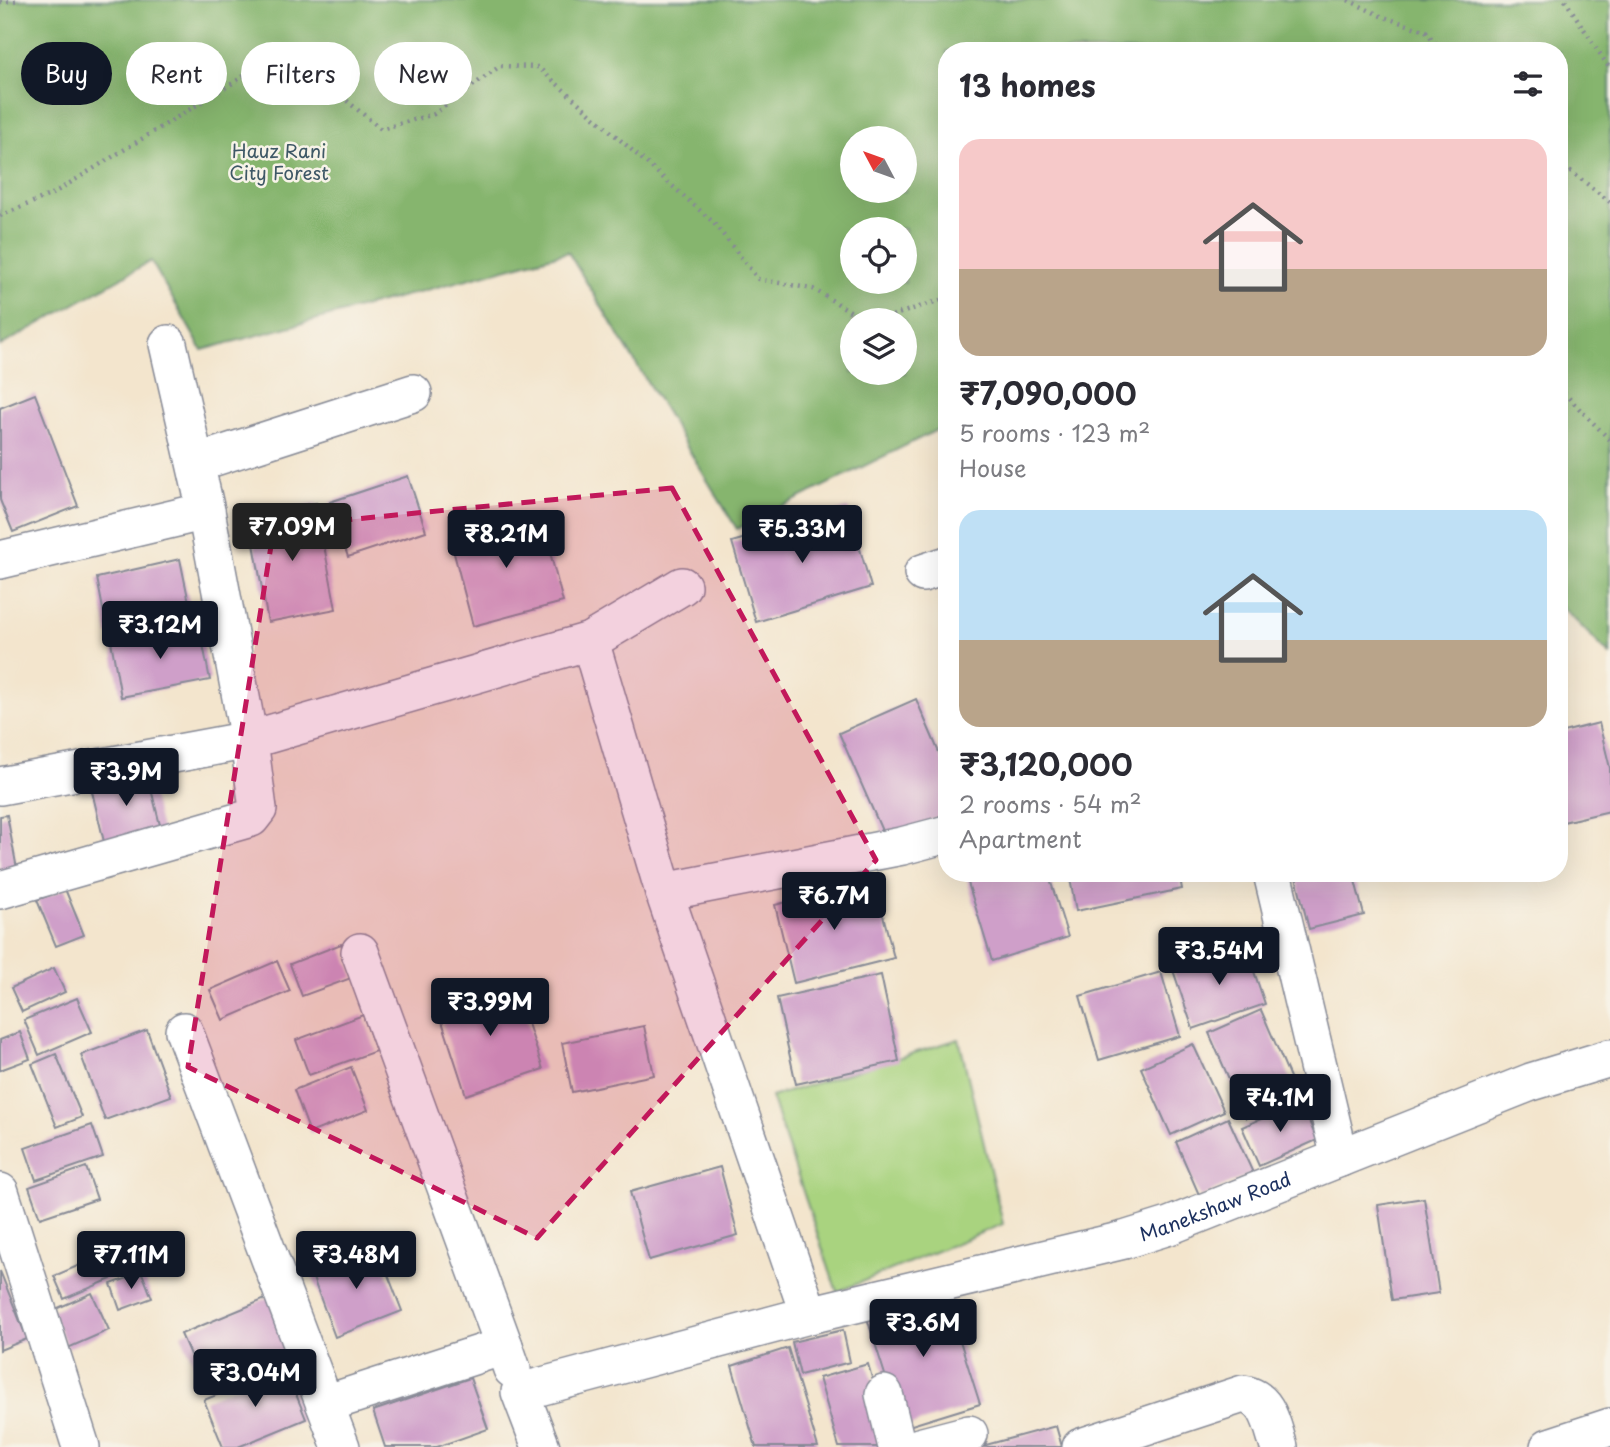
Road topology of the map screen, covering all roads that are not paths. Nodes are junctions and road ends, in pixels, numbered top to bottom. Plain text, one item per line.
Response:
1 (168, 344) dead end
2 (413, 393) dead end
3 (196, 463) junction
4 (206, 511) junction
5 (0, 560) edge
6 (682, 586) dead end
7 (590, 641) junction
8 (249, 740) junction
9 (0, 786) edge
10 (938, 836) edge
11 (1274, 882) edge
12 (0, 890) edge
13 (664, 892) junction
14 (360, 952) dead end
15 (184, 1031) dead end
16 (1610, 1058) edge
17 (1340, 1158) junction
18 (0, 1192) edge
19 (809, 1315) junction
20 (504, 1346) junction
21 (520, 1392) junction
22 (884, 1394) dead end
23 (325, 1404) junction
24 (1610, 1427) edge
25 (968, 1434) dead end
26 (81, 1447) edge
27 (341, 1447) edge
28 (541, 1447) edge
29 (897, 1447) edge
30 (919, 1447) edge
31 (1081, 1447) edge
32 (1279, 1447) edge
33 (1549, 1447) edge

1 - 3 street
2 - 3 street
3 - 4 street
4 - 5 street
4 - 8 street
6 - 7 street
7 - 8 street
7 - 13 street
8 - 9 street
8 - 12 street
10 - 13 street
11 - 17 street
13 - 19 street
14 - 20 street
15 - 23 street
16 - 17 street, Manekshaw Road
17 - 19 street, Manekshaw Road
18 - 26 street
19 - 21 street, Manekshaw Road
20 - 21 street
20 - 23 street
21 - 28 street
22 - 29 street
23 - 27 street
24 - 33 street
25 - 30 street
31 - 32 street

